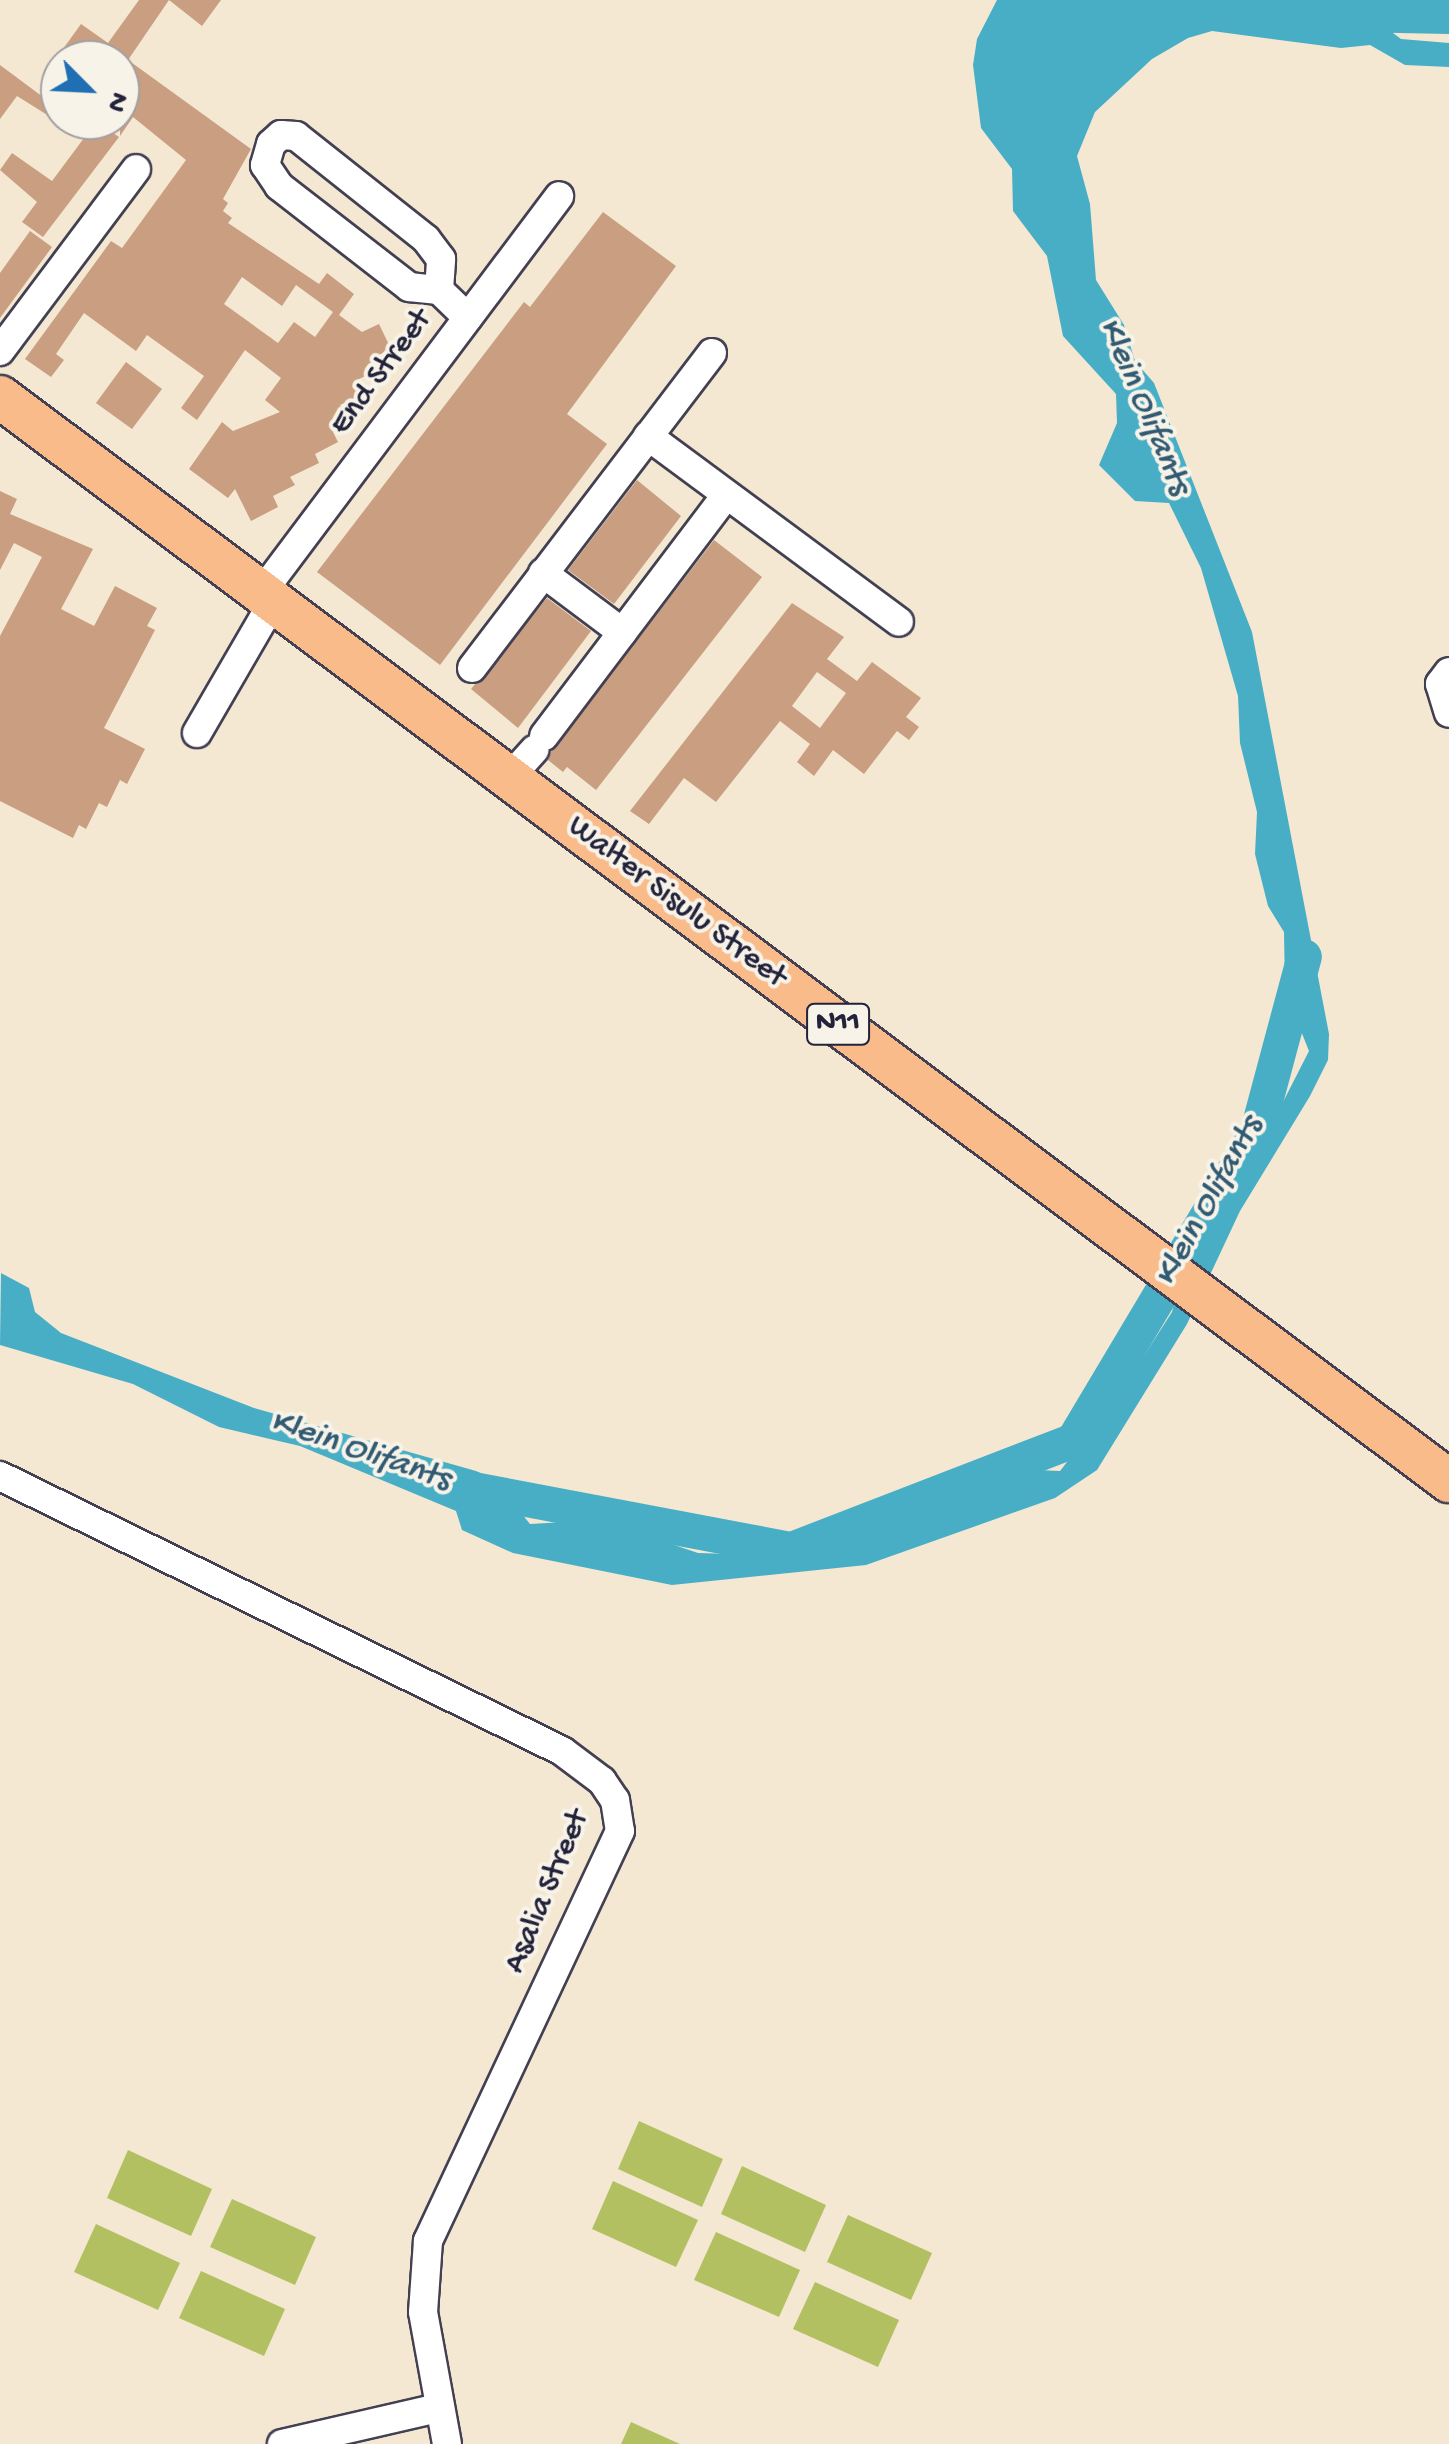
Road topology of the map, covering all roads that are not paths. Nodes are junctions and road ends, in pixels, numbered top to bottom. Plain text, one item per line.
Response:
1 (136, 169) dead end
2 (559, 196) dead end
3 (439, 290) junction
4 (468, 318) junction
5 (0, 351) edge
6 (712, 353) dead end
7 (0, 396) edge
8 (648, 436) junction
9 (726, 495) junction
10 (542, 573) junction
11 (268, 596) junction
12 (898, 622) dead end
13 (622, 632) junction
14 (472, 668) dead end
15 (1449, 672) edge
16 (1449, 714) edge
17 (197, 733) dead end
18 (529, 755) junction
19 (0, 1476) edge
20 (1449, 1481) edge
21 (438, 2408) junction
22 (282, 2444) edge
23 (447, 2444) edge

1 - 5 street
2 - 4 street, End Street
3 - 3 street
3 - 4 street
4 - 11 street, End Street
6 - 8 street
7 - 11 highway, Walter Sisulu Street / N11
8 - 9 street
8 - 10 street
9 - 12 street
9 - 13 street
10 - 13 street
10 - 14 street
11 - 17 street, End Street
11 - 18 highway, Walter Sisulu Street / N11
13 - 18 street
15 - 16 street
18 - 20 highway, Walter Sisulu Street / N11
19 - 21 street, Asalia Street
21 - 22 street
21 - 23 street, Asalia Street

